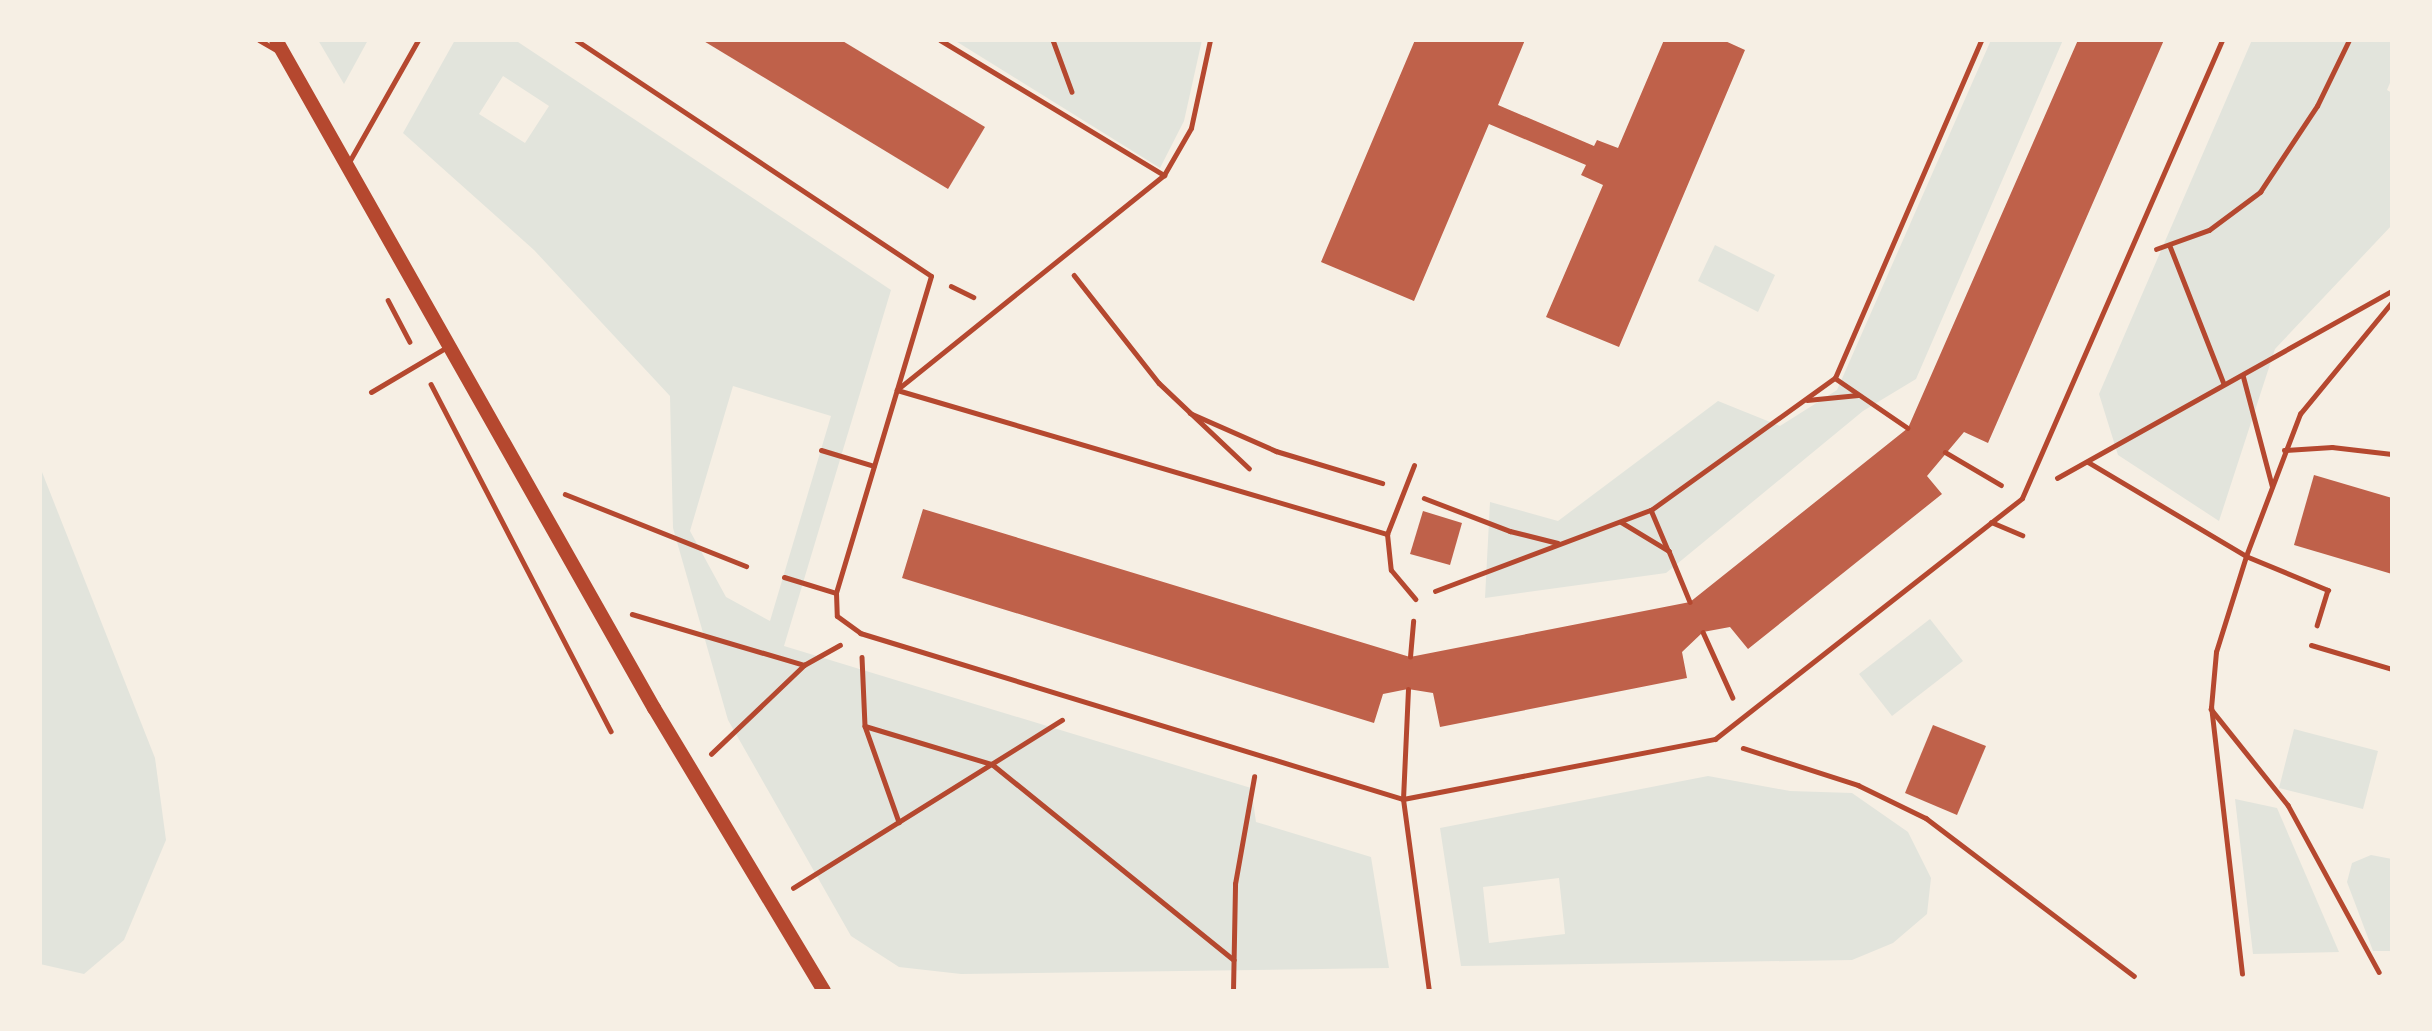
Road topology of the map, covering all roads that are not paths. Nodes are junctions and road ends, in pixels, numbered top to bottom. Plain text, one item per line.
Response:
1 (259, 40) edge
2 (276, 40) edge
3 (418, 40) edge
4 (576, 40) edge
5 (940, 40) edge
6 (1210, 40) edge
7 (2222, 40) edge
8 (284, 55) junction
9 (347, 165) junction
10 (1164, 175) junction
11 (450, 345) junction
12 (897, 390) junction
13 (371, 392) dead end
14 (821, 450) dead end
15 (1414, 465) dead end
16 (874, 466) junction
17 (1992, 522) junction
18 (1387, 534) junction
19 (2022, 536) dead end
20 (783, 577) dead end
21 (836, 593) junction
22 (1415, 599) road end
23 (2311, 645) road end
24 (2392, 669) edge
25 (1408, 689) dead end
26 (1403, 799) junction
27 (824, 991) edge
28 (1429, 991) edge

1 - 8 lane
2 - 8 main road
3 - 9 lane
4 - 12 lane
5 - 10 lane
6 - 10 lane
7 - 17 lane
8 - 9 main road
9 - 11 main road
10 - 12 lane
11 - 13 lane
11 - 27 main road
12 - 16 lane
12 - 18 lane
14 - 16 lane
15 - 18 lane
16 - 21 lane
17 - 19 lane
17 - 26 lane
18 - 22 lane
20 - 21 lane
21 - 26 lane
23 - 24 lane
25 - 26 lane
26 - 28 lane

